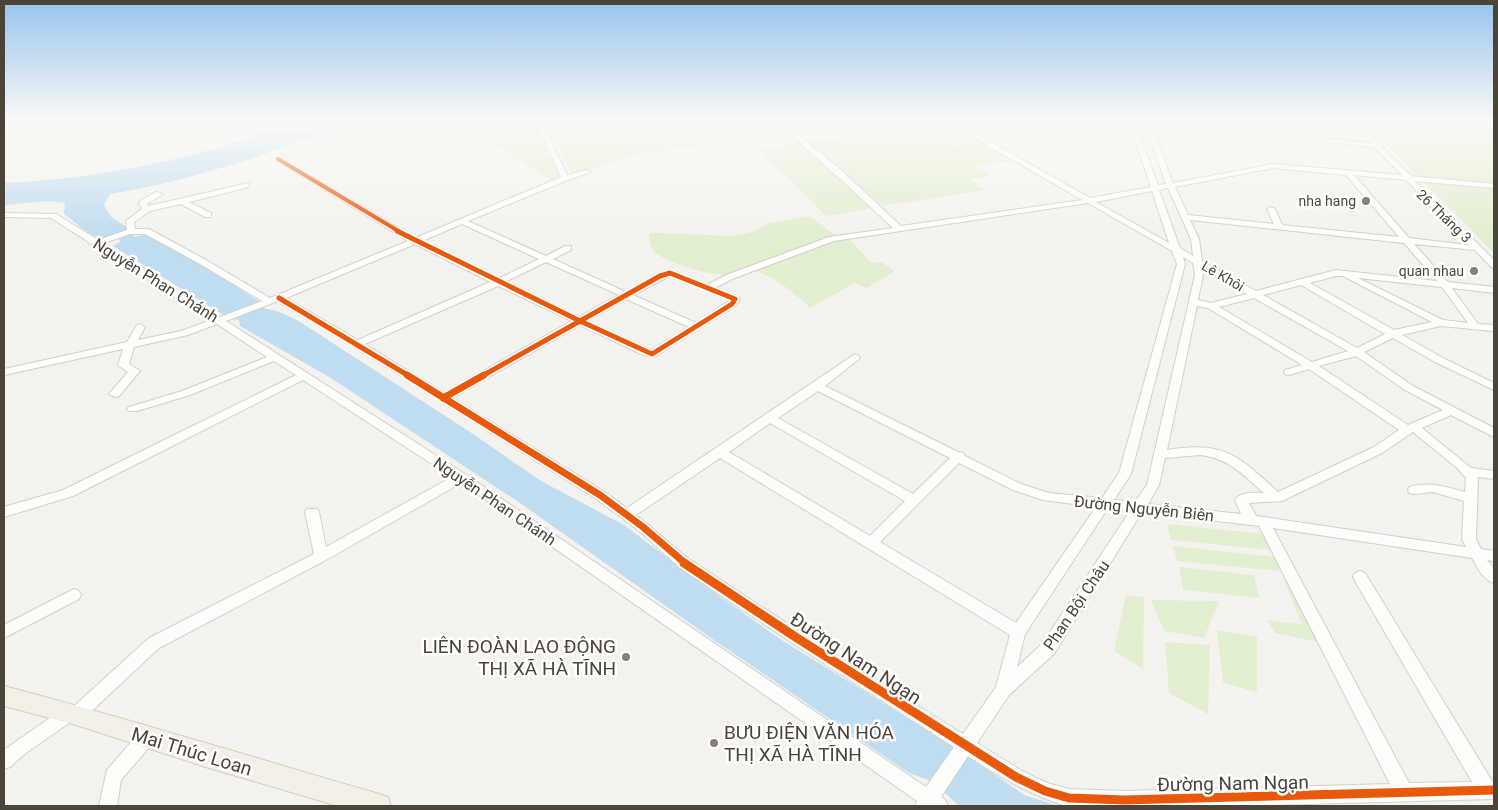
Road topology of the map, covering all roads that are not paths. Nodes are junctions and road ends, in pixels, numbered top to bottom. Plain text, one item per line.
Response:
1 (281, 160) edge
2 (557, 160) edge
3 (823, 160) edge
4 (1016, 160) edge
5 (1145, 160) edge
6 (1161, 160) edge
7 (1389, 160) edge
8 (587, 172) dead end
9 (1348, 173) junction
10 (565, 178) junction
11 (1406, 178) junction
12 (246, 184) dead end
13 (1170, 184) junction
14 (1494, 186) edge
15 (1154, 187) junction
16 (159, 194) dead end
17 (1087, 201) junction
18 (184, 202) junction
19 (146, 209) junction
20 (1272, 209) dead end
21 (4, 215) edge
22 (208, 215) dead end
23 (1187, 218) junction
24 (461, 221) junction
25 (1279, 227) junction
26 (899, 229) junction
27 (131, 231) junction
28 (415, 240) junction
29 (102, 241) junction
30 (1407, 241) junction
31 (568, 248) dead end
32 (1478, 248) junction
33 (1176, 250) junction
34 (545, 259) junction
35 (1197, 262) junction
36 (1494, 265) edge
37 (1340, 273) junction
38 (499, 282) junction
39 (1302, 282) junction
40 (1445, 285) junction
41 (707, 288) junction
42 (1494, 290) edge
43 (626, 295) junction
44 (1255, 295) junction
45 (271, 302) junction
46 (1194, 302) junction
47 (1211, 306) junction
48 (224, 320) junction
49 (580, 321) junction
50 (1441, 323) junction
51 (697, 326) junction
52 (1475, 326) junction
53 (140, 327) dead end
54 (1494, 328) edge
55 (1392, 334) junction
56 (131, 344) junction
57 (356, 344) junction
58 (1357, 352) junction
59 (275, 357) junction
60 (855, 357) dead end
61 (1310, 365) junction
62 (4, 372) edge
63 (1289, 372) dead end
64 (304, 375) junction
65 (816, 386) junction
66 (1494, 387) edge
67 (115, 394) dead end
68 (443, 398) junction
69 (133, 409) dead end
70 (1451, 411) junction
71 (769, 418) junction
72 (1410, 429) junction
73 (1494, 433) edge
74 (720, 452) junction
75 (1160, 455) junction
76 (959, 456) junction
77 (1469, 472) junction
78 (1494, 475) edge
79 (461, 478) junction
80 (1414, 490) dead end
81 (1277, 498) junction
82 (1472, 498) junction
83 (915, 501) junction
84 (1104, 505) junction
85 (1138, 508) junction
86 (4, 512) edge
87 (312, 512) dead end
88 (627, 515) junction
89 (1257, 521) junction
90 (870, 544) junction
91 (1477, 553) junction
92 (321, 556) junction
93 (1494, 556) edge
94 (1494, 577) edge
95 (1360, 578) dead end
96 (74, 595) dead end
97 (4, 632) edge
98 (1018, 632) junction
99 (1003, 690) junction
100 (4, 696) edge
101 (73, 714) junction
102 (146, 738) junction
103 (964, 744) junction
104 (4, 761) edge
105 (1490, 790) edge
106 (1404, 791) junction
107 (931, 804) edge
108 (108, 806) edge
109 (379, 806) edge

1 - 28 street
2 - 10 street
3 - 26 street
4 - 17 street, Lê Khôi
5 - 15 street, Phan Bội Châu
6 - 13 street, Phan Bội Châu
7 - 11 street, 26 Tháng 3
8 - 10 street
9 - 11 street
9 - 13 street
9 - 30 street
10 - 24 street
11 - 14 street
11 - 32 street, 26 Tháng 3
12 - 18 street
13 - 15 street
13 - 23 street, Phan Bội Châu
15 - 17 street
15 - 33 street, Phan Bội Châu
16 - 19 street
17 - 26 street
17 - 33 street, Lê Khôi
18 - 19 street
18 - 22 street
19 - 27 street
20 - 25 street
21 - 29 street, Nguyễn Phan Chánh
23 - 25 street
23 - 35 street, Phan Bội Châu
24 - 28 street
24 - 34 street
25 - 30 street
26 - 41 street
27 - 29 street
27 - 45 street, Đường Nam Ngạn
28 - 38 street
28 - 45 street
29 - 48 street, Nguyễn Phan Chánh
30 - 32 street
30 - 40 street
31 - 34 street
32 - 36 street, 26 Tháng 3
33 - 35 street, Lê Khôi
33 - 84 street, Phan Bội Châu
34 - 38 street
34 - 43 street
35 - 44 street, Lê Khôi
35 - 46 street, Phan Bội Châu
37 - 39 street
37 - 40 street
37 - 50 street
38 - 49 street
38 - 57 street
39 - 44 street
39 - 55 street
40 - 42 street
40 - 52 street
41 - 43 street
41 - 51 street
43 - 49 street
43 - 51 street
44 - 47 street
44 - 58 street, Lê Khôi
45 - 48 street
45 - 57 street, Đường Nam Ngạn
46 - 47 street
46 - 75 street, Phan Bội Châu
47 - 61 street
48 - 56 street
48 - 59 street, Nguyễn Phan Chánh
49 - 51 street
49 - 68 street
50 - 52 street
50 - 55 street
52 - 54 street
53 - 56 street
55 - 58 street
55 - 66 street
56 - 62 street
56 - 67 street
57 - 68 street, Đường Nam Ngạn
58 - 61 street
58 - 70 street, Lê Khôi
59 - 64 street, Nguyễn Phan Chánh
59 - 69 street
60 - 65 street
61 - 63 street
61 - 72 street
64 - 79 street, Nguyễn Phan Chánh
64 - 86 street
65 - 71 street
65 - 76 street, Đường Nguyễn Biên
68 - 88 street, Đường Nam Ngạn
70 - 72 street
70 - 73 street, Lê Khôi
71 - 74 street
71 - 83 street
72 - 77 street
72 - 81 street
74 - 88 street
74 - 90 street
75 - 81 street
75 - 85 street, Phan Bội Châu
76 - 83 street
76 - 84 street, Đường Nguyễn Biên
77 - 78 street
77 - 82 street
79 - 92 street
79 - 107 street, Nguyễn Phan Chánh
80 - 82 street
81 - 89 street
82 - 91 street
83 - 90 street
84 - 85 street, Đường Nguyễn Biên
84 - 98 street, Phan Bội Châu
85 - 89 street, Đường Nguyễn Biên
85 - 99 street, Phan Bội Châu
87 - 92 street
88 - 103 street, Đường Nam Ngạn
89 - 91 street, Đường Nguyễn Biên
89 - 106 street
90 - 98 street
91 - 93 street, Đường Nguyễn Biên
91 - 94 street
92 - 101 street
95 - 105 street
96 - 97 street
98 - 99 street, Phan Bội Châu
99 - 103 street
100 - 101 main road, Mai Thúc Loan
101 - 102 main road, Mai Thúc Loan
101 - 104 street
102 - 108 street
102 - 109 main road, Mai Thúc Loan
103 - 106 street, Đường Nam Ngạn
103 - 107 street
105 - 106 street, Đường Nam Ngạn

